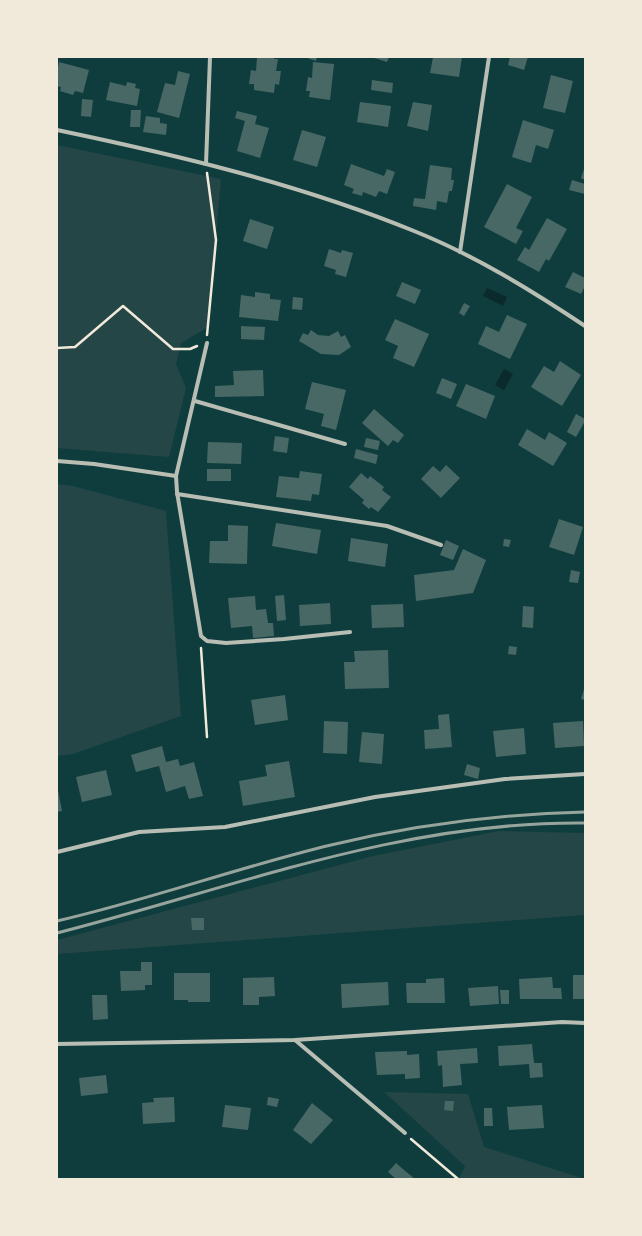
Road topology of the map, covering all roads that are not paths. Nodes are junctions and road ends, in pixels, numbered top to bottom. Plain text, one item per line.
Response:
1 (210, 57) edge
2 (489, 57) edge
3 (57, 130) edge
4 (206, 164) junction
5 (460, 252) junction
6 (585, 326) edge
7 (207, 343) road end
8 (195, 401) junction
9 (345, 444) dead end
10 (57, 461) edge
11 (176, 476) junction
12 (177, 494) junction
13 (441, 544) dead end
14 (350, 632) dead end
15 (585, 774) edge
16 (57, 852) edge
17 (585, 1023) edge
18 (295, 1040) junction
19 (58, 1044) edge
20 (405, 1134) road end

1 - 4 street
2 - 5 street
3 - 4 street
4 - 5 street
5 - 6 street
7 - 8 street
8 - 9 street
8 - 11 street
10 - 11 street
11 - 12 street
12 - 13 street
12 - 14 street
15 - 16 street
17 - 18 street
18 - 19 street
18 - 20 street

